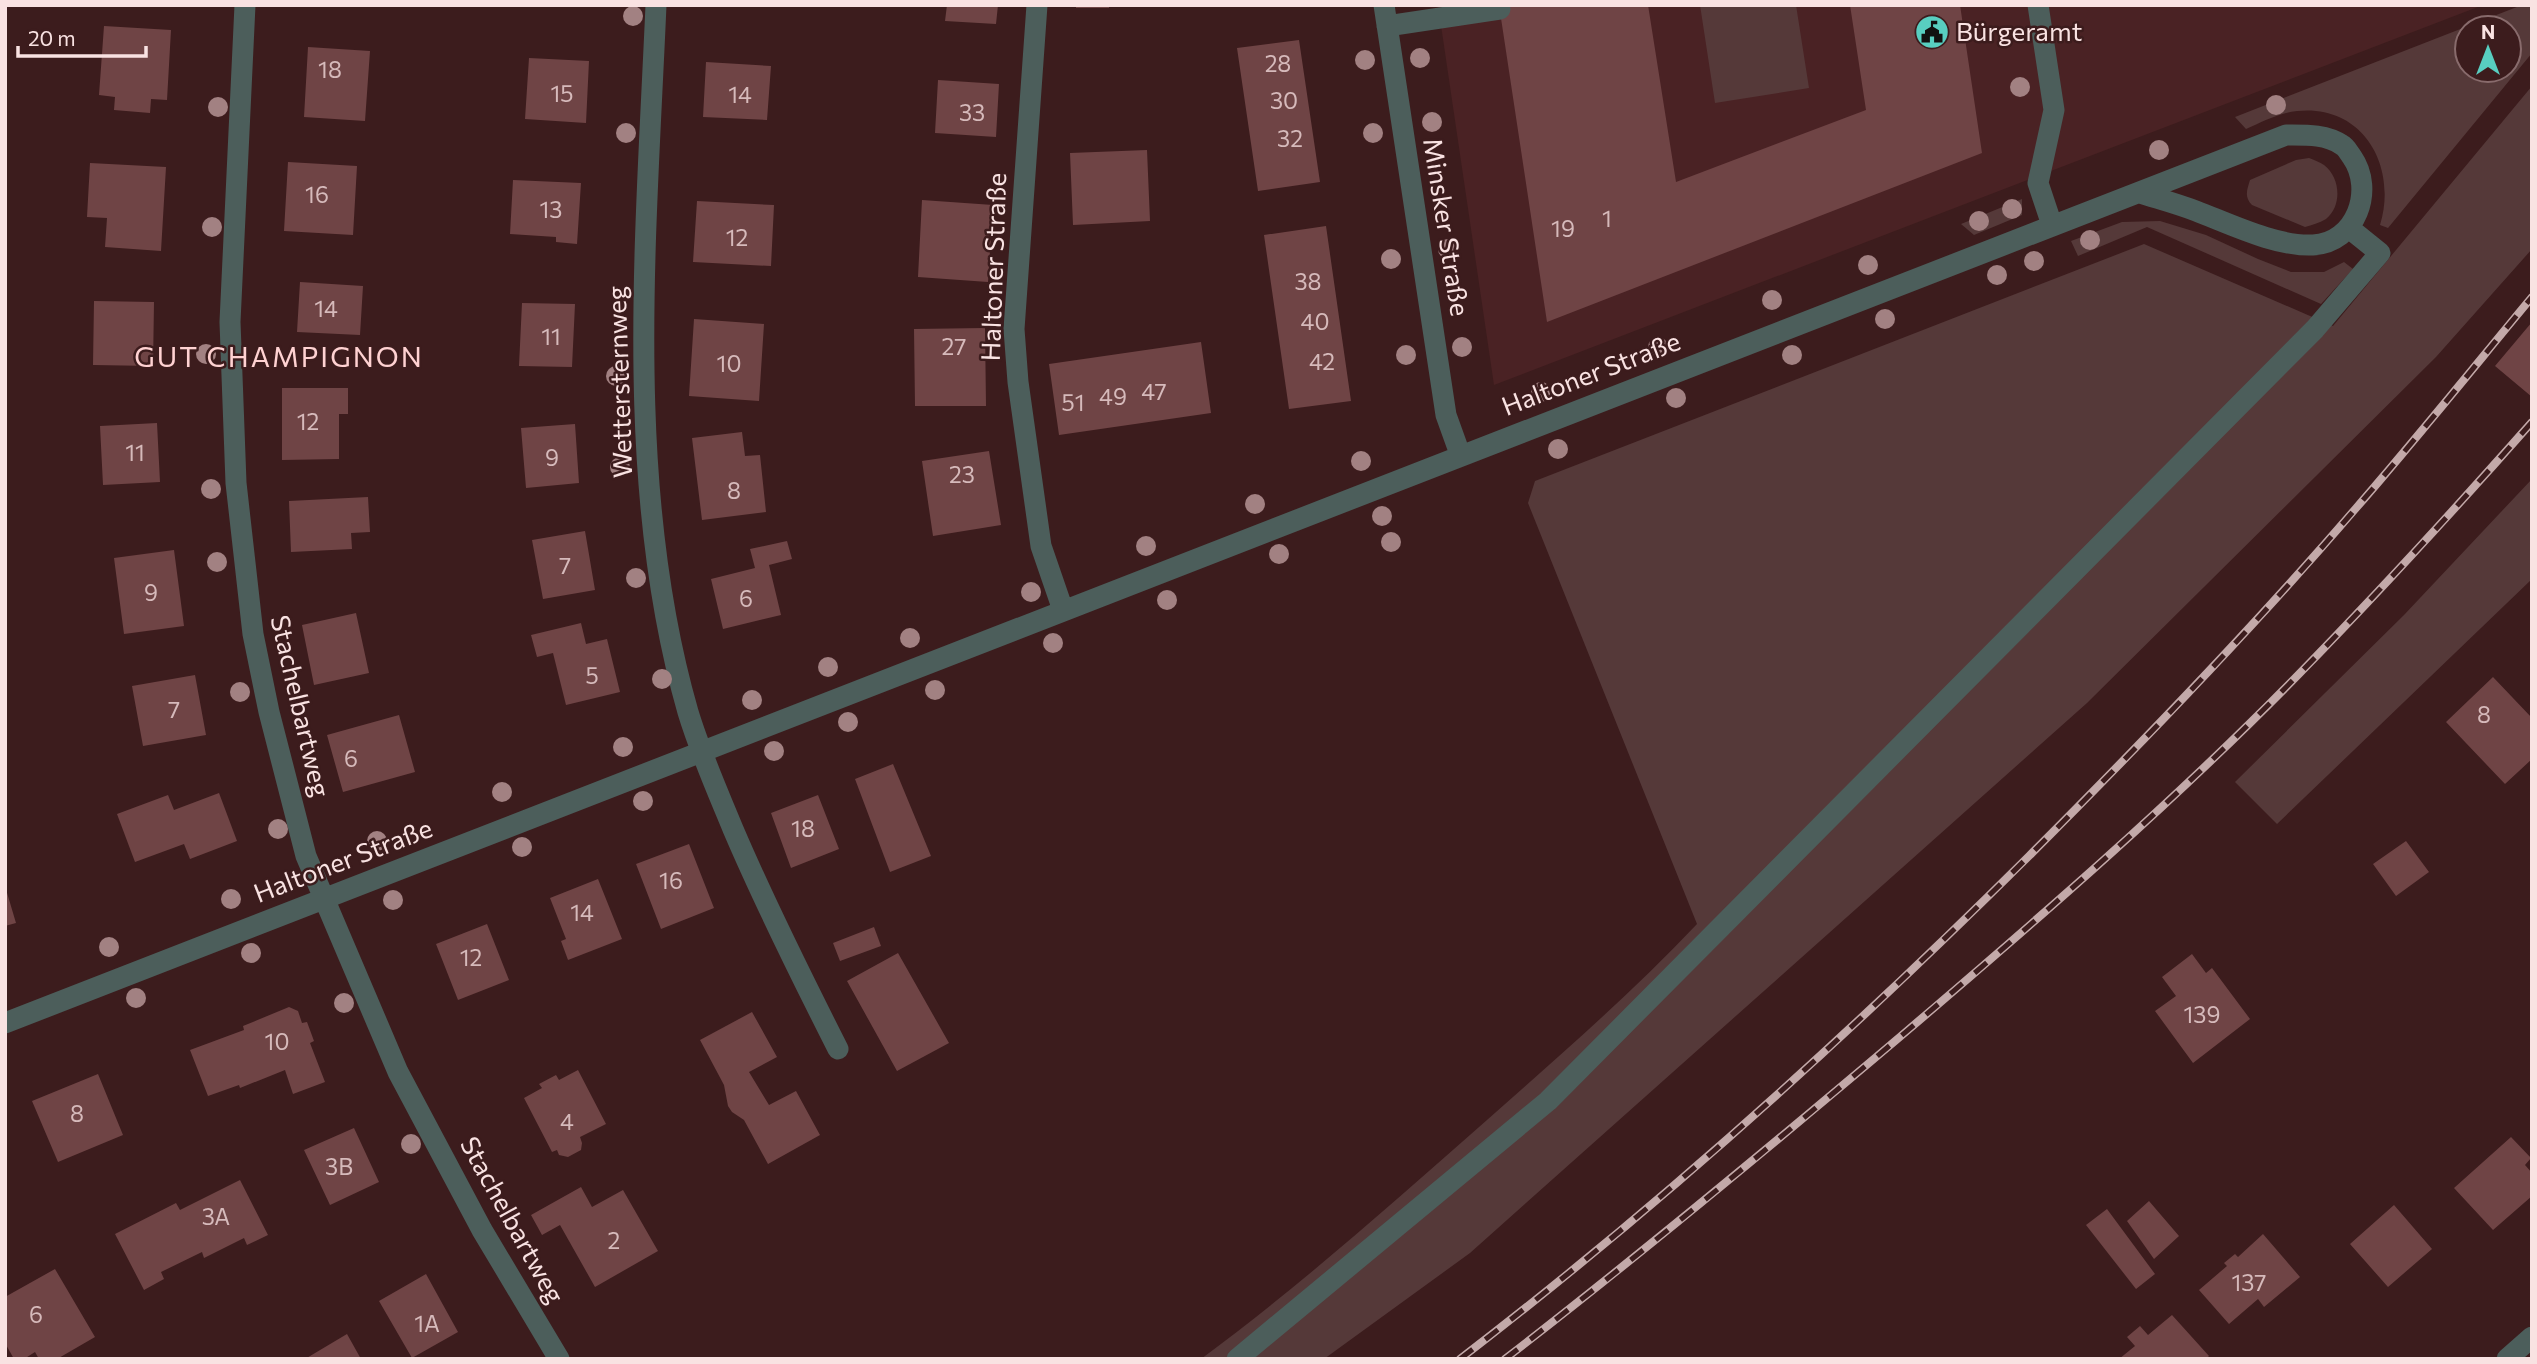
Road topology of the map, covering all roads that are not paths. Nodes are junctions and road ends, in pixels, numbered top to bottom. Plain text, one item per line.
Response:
1 (244, 5) edge
2 (656, 5) edge
3 (1037, 5) edge
4 (2038, 5) edge
5 (1500, 9) dead end
6 (1386, 16) edge
7 (2140, 193) junction
8 (2052, 225) junction
9 (2349, 228) junction
10 (1460, 454) junction
11 (1063, 610) junction
12 (701, 752) junction
13 (324, 899) junction
14 (5, 1023) edge
15 (838, 1049) dead end
16 (2532, 1337) edge
17 (559, 1359) edge
18 (1237, 1359) edge
19 (2507, 1359) edge

1 - 13 street, Stachelbartweg
2 - 12 street, Wettersternweg
3 - 11 street, Haltoner Straße
4 - 8 street
5 - 6 street
6 - 10 street, Minsker Straße
7 - 8 street, Haltoner Straße
7 - 9 street
7 - 9 street, Haltoner Straße
8 - 10 street, Haltoner Straße
9 - 18 street
10 - 11 street, Haltoner Straße
11 - 12 street, Haltoner Straße
12 - 13 street, Haltoner Straße
12 - 15 street
13 - 14 street, Haltoner Straße
13 - 17 street, Stachelbartweg
16 - 19 street

